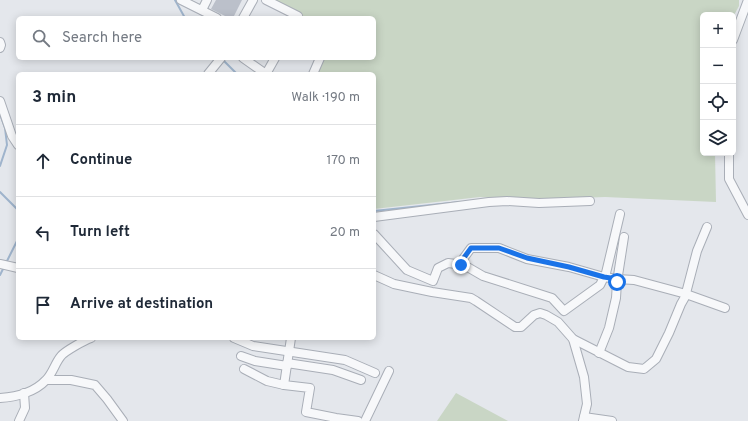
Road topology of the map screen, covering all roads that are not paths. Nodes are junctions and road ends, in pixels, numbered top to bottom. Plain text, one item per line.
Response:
1 (181, 0) edge
2 (207, 0) edge
3 (253, 0) edge
4 (266, 0) edge
5 (748, 0) edge
6 (202, 10) junction
7 (213, 16) edge
8 (244, 16) edge
9 (296, 16) edge
10 (736, 32) edge
11 (0, 42) edge
12 (0, 48) edge
13 (219, 60) edge
14 (246, 60) edge
15 (274, 60) edge
16 (319, 60) edge
17 (209, 72) edge
18 (264, 72) edge
19 (268, 72) edge
20 (313, 72) edge
21 (0, 102) edge
22 (16, 143) edge
23 (729, 156) edge
24 (590, 201) dead end
25 (620, 214) dead end
26 (748, 215) edge
27 (376, 217) edge
28 (707, 227) dead end
29 (376, 236) edge
30 (624, 237) dead end
31 (3, 264) edge
32 (461, 265) junction
33 (16, 267) edge
34 (376, 276) edge
35 (604, 277) junction
36 (617, 279) junction
37 (686, 294) junction
38 (725, 308) dead end
39 (573, 339) junction
40 (85, 340) edge
41 (239, 340) edge
42 (291, 340) edge
43 (289, 352) junction
44 (599, 353) junction
45 (241, 356) dead end
46 (287, 364) junction
47 (244, 369) dead end
48 (389, 371) dead end
49 (375, 373) dead end
50 (47, 380) junction
51 (361, 380) dead end
52 (284, 385) junction
53 (24, 393) junction
54 (0, 398) edge
55 (584, 419) edge
56 (336, 420) edge
57 (19, 421) edge
58 (123, 421) edge
59 (358, 421) edge
60 (365, 421) edge
61 (612, 421) edge

1 - 6 street
2 - 6 street
3 - 8 street
4 - 9 street
5 - 10 street
6 - 7 street
11 - 12 street
13 - 17 street
14 - 18 street
15 - 19 street
16 - 20 street
21 - 22 street
23 - 26 street
24 - 27 street
25 - 35 street
28 - 37 street
29 - 32 street
30 - 36 street
31 - 33 street
32 - 35 street
32 - 35 street
34 - 39 street
35 - 36 street
36 - 37 street
36 - 44 street
37 - 38 street
37 - 44 street
39 - 44 street
39 - 55 street
40 - 50 street
41 - 43 street
42 - 43 street
43 - 46 street
43 - 49 street
45 - 46 street
46 - 51 street
46 - 52 street
47 - 52 street
48 - 60 street
50 - 53 street
50 - 58 street
52 - 56 street
53 - 54 street
53 - 57 street
55 - 61 street
56 - 59 street

